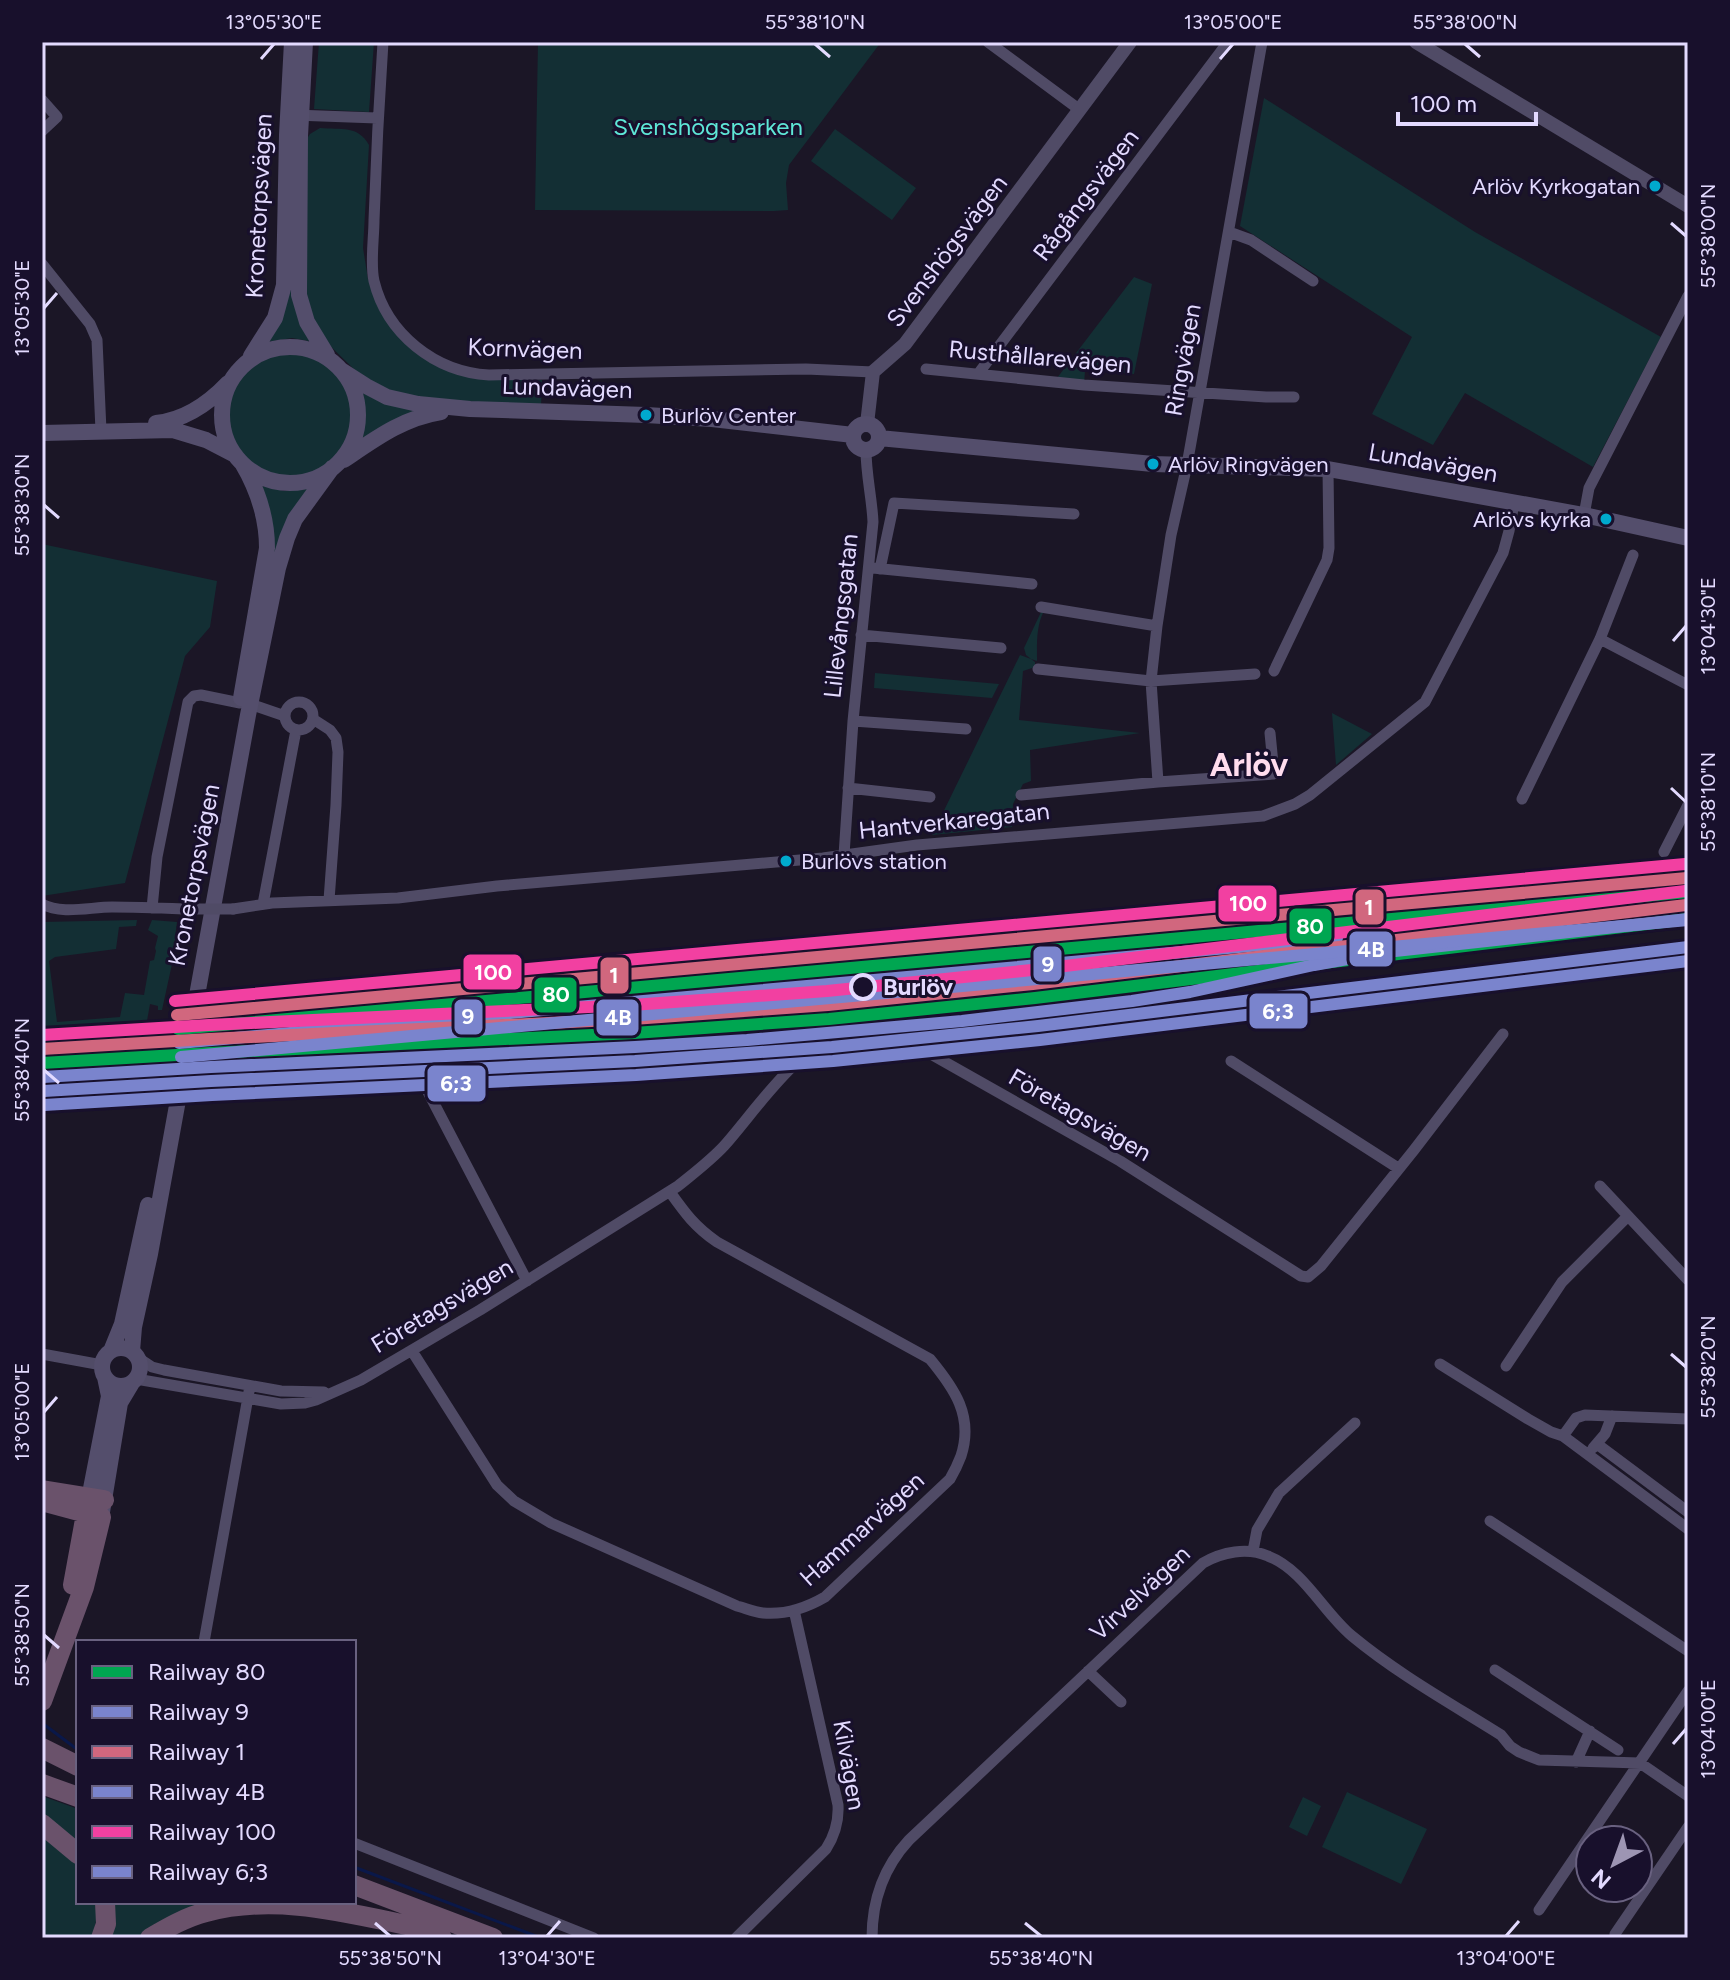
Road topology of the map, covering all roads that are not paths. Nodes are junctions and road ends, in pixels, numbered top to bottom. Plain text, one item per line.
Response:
1 (292, 42) edge
2 (305, 42) edge
3 (383, 42) edge
4 (988, 42) edge
5 (1130, 42) edge
6 (1228, 42) edge
7 (1249, 42) edge
8 (1416, 42) edge
9 (1262, 44) edge
10 (42, 100) edge
11 (1080, 110) junction
12 (294, 119) junction
13 (377, 122) junction
14 (42, 131) edge
15 (1688, 206) edge
16 (1229, 232) junction
17 (42, 264) edge
18 (42, 274) edge
19 (1313, 281) dead end
20 (1688, 296) edge
21 (246, 363) junction
22 (336, 365) junction
23 (926, 369) dead end
24 (873, 372) junction
25 (978, 374) junction
26 (234, 376) junction
27 (1200, 392) junction
28 (1294, 397) dead end
29 (470, 409) junction
30 (867, 424) junction
31 (97, 431) junction
32 (42, 433) edge
33 (853, 435) junction
34 (879, 438) junction
35 (866, 450) junction
36 (240, 460) junction
37 (1187, 465) junction
38 (334, 467) junction
39 (1328, 469) junction
40 (1514, 503) junction
41 (1074, 514) dead end
42 (1584, 515) junction
43 (1688, 538) edge
44 (1633, 555) dead end
45 (874, 568) junction
46 (1032, 584) dead end
47 (1041, 607) dead end
48 (1157, 626) junction
49 (861, 635) junction
50 (1600, 639) junction
51 (1001, 648) dead end
52 (1038, 669) dead end
53 (1274, 671) dead end
54 (1255, 674) dead end
55 (1151, 681) junction
56 (1688, 685) edge
57 (245, 703) junction
58 (285, 716) junction
59 (313, 719) junction
60 (853, 721) junction
61 (966, 729) dead end
62 (296, 730) junction
63 (1270, 733) dead end
64 (1158, 782) junction
65 (848, 788) junction
66 (1021, 795) dead end
67 (930, 797) dead end
68 (1522, 799) dead end
69 (1688, 805) edge
70 (1664, 852) dead end
71 (844, 855) junction
72 (329, 900) junction
73 (42, 904) edge
74 (263, 904) junction
75 (152, 908) junction
76 (1503, 1034) dead end
77 (379, 1056) dead end
78 (1231, 1061) dead end
79 (1398, 1168) junction
80 (1600, 1186) dead end
81 (670, 1192) junction
82 (1628, 1216) junction
83 (1688, 1280) edge
84 (527, 1281) junction
85 (412, 1351) junction
86 (42, 1354) edge
87 (134, 1354) junction
88 (106, 1364) junction
89 (1440, 1364) dead end
90 (1506, 1366) dead end
91 (134, 1381) junction
92 (249, 1393) junction
93 (1612, 1416) junction
94 (1688, 1419) edge
95 (1355, 1423) dead end
96 (1563, 1436) junction
97 (1597, 1444) junction
98 (1587, 1454) junction
99 (42, 1490) edge
100 (42, 1501) edge
101 (95, 1507) junction
102 (1688, 1512) edge
103 (1490, 1521) dead end
104 (1688, 1529) edge
105 (1253, 1551) junction
106 (794, 1610) junction
107 (204, 1640) edge
108 (1688, 1651) edge
109 (1495, 1670) dead end
110 (1088, 1671) junction
111 (44, 1691) edge
112 (1688, 1691) edge
113 (1121, 1702) dead end
114 (1590, 1731) junction
115 (42, 1748) edge
116 (1618, 1750) dead end
117 (1576, 1762) junction
118 (42, 1763) edge
119 (1640, 1763) junction
120 (76, 1765) edge
121 (76, 1777) edge
122 (42, 1784) edge
123 (76, 1796) edge
124 (1688, 1796) edge
125 (42, 1824) edge
126 (1688, 1827) edge
127 (356, 1844) edge
128 (76, 1852) edge
129 (356, 1886) edge
130 (105, 1904) edge
131 (355, 1904) edge
132 (1539, 1910) dead end
133 (416, 1927) junction
134 (1615, 1934) dead end
135 (101, 1938) edge
136 (150, 1938) edge
137 (442, 1938) edge
138 (493, 1938) edge
139 (594, 1938) edge
140 (736, 1938) edge
141 (872, 1938) edge

1 - 12 main road, Kronetorpsvägen
2 - 12 main road, Kronetorpsvägen
3 - 13 street, Kornvägen
4 - 11 street
5 - 11 street, Svenshögsvägen
6 - 25 street, Rågångsvägen
7 - 9 street
8 - 15 street
9 - 16 street, Ringvägen
10 - 14 street
11 - 24 street, Svenshögsvägen
12 - 13 street
12 - 21 main road, Kronetorpsvägen
12 - 22 main road, Kronetorpsvägen
13 - 24 street, Kornvägen
16 - 19 street
16 - 27 street, Ringvägen
17 - 31 street
18 - 31 street
20 - 42 street
21 - 22 main road, Lundavägen
21 - 26 main road, Lundavägen
22 - 29 main road, Lundavägen
22 - 38 main road
23 - 25 street, Rusthållarevägen
24 - 30 street
25 - 27 street, Rusthållarevägen
26 - 31 main road, Lundavägen
26 - 36 main road, Lundavägen
27 - 28 street, Rusthållarevägen
27 - 37 street, Ringvägen
29 - 33 main road, Lundavägen
29 - 38 main road, Lundavägen
30 - 33 main road
30 - 34 main road
31 - 32 main road, Lundavägen
31 - 36 main road, Lundavägen
33 - 35 main road
34 - 35 main road
34 - 37 main road, Lundavägen
35 - 45 street, Lillevångsgatan
36 - 38 main road, Lundavägen
36 - 57 main road, Kronetorpsvägen
37 - 39 main road, Lundavägen
37 - 48 street, Ringvägen
38 - 57 main road, Kronetorpsvägen
39 - 40 main road, Lundavägen
39 - 53 street
40 - 42 main road, Lundavägen
40 - 71 street, Hantverkaregatan
41 - 45 street
42 - 43 main road, Lundavägen
44 - 50 street
45 - 46 street
45 - 49 street, Lillevångsgatan
47 - 48 street
48 - 55 street, Ringvägen
49 - 51 street
49 - 60 street, Lillevångsgatan
50 - 56 street
50 - 68 street
52 - 55 street
54 - 55 street
55 - 64 street, Ringvägen
57 - 58 street
57 - 75 street
57 - 87 main road, Kronetorpsvägen
57 - 88 main road, Kronetorpsvägen
58 - 59 street
58 - 62 street
59 - 62 street
59 - 72 street
60 - 61 street
60 - 65 street, Lillevångsgatan
62 - 74 street
63 - 64 street
64 - 66 street
65 - 67 street
65 - 71 street, Lillevångsgatan
69 - 70 street
71 - 72 street, Hantverkaregatan
72 - 74 street, Hantverkaregatan
73 - 75 street, Hantverkaregatan
74 - 75 street, Hantverkaregatan, bridge
76 - 79 street, Företagsvägen
77 - 84 street
78 - 79 street
79 - 81 street, Företagsvägen
80 - 82 street
81 - 84 street, Företagsvägen
81 - 106 street, Hammarvägen
82 - 83 street
82 - 90 street
84 - 85 street, Företagsvägen
85 - 92 street, Företagsvägen
85 - 106 street, Hammarvägen
86 - 88 street
87 - 88 main road
87 - 91 main road
87 - 92 street, Företagsvägen
88 - 91 main road
88 - 101 main road, Kronetorpsvägen
89 - 96 street
91 - 92 street, Företagsvägen
91 - 101 main road
92 - 107 street
93 - 94 street
93 - 96 street
93 - 97 street
95 - 105 street
96 - 98 street
97 - 98 street
97 - 102 street
98 - 104 street
99 - 101 highway
100 - 101 highway
101 - 111 highway
103 - 108 street
105 - 110 street, Virvelvägen
105 - 117 street
106 - 140 street, Kilvägen
109 - 114 street
110 - 113 street
110 - 141 street, Virvelvägen
112 - 119 street
114 - 116 street
114 - 117 street
115 - 120 highway
117 - 119 street
118 - 121 highway
119 - 124 street
119 - 132 street
122 - 123 highway
125 - 128 highway
126 - 134 street
127 - 139 street
129 - 138 highway
130 - 135 highway
131 - 133 highway
133 - 136 highway
133 - 137 highway

